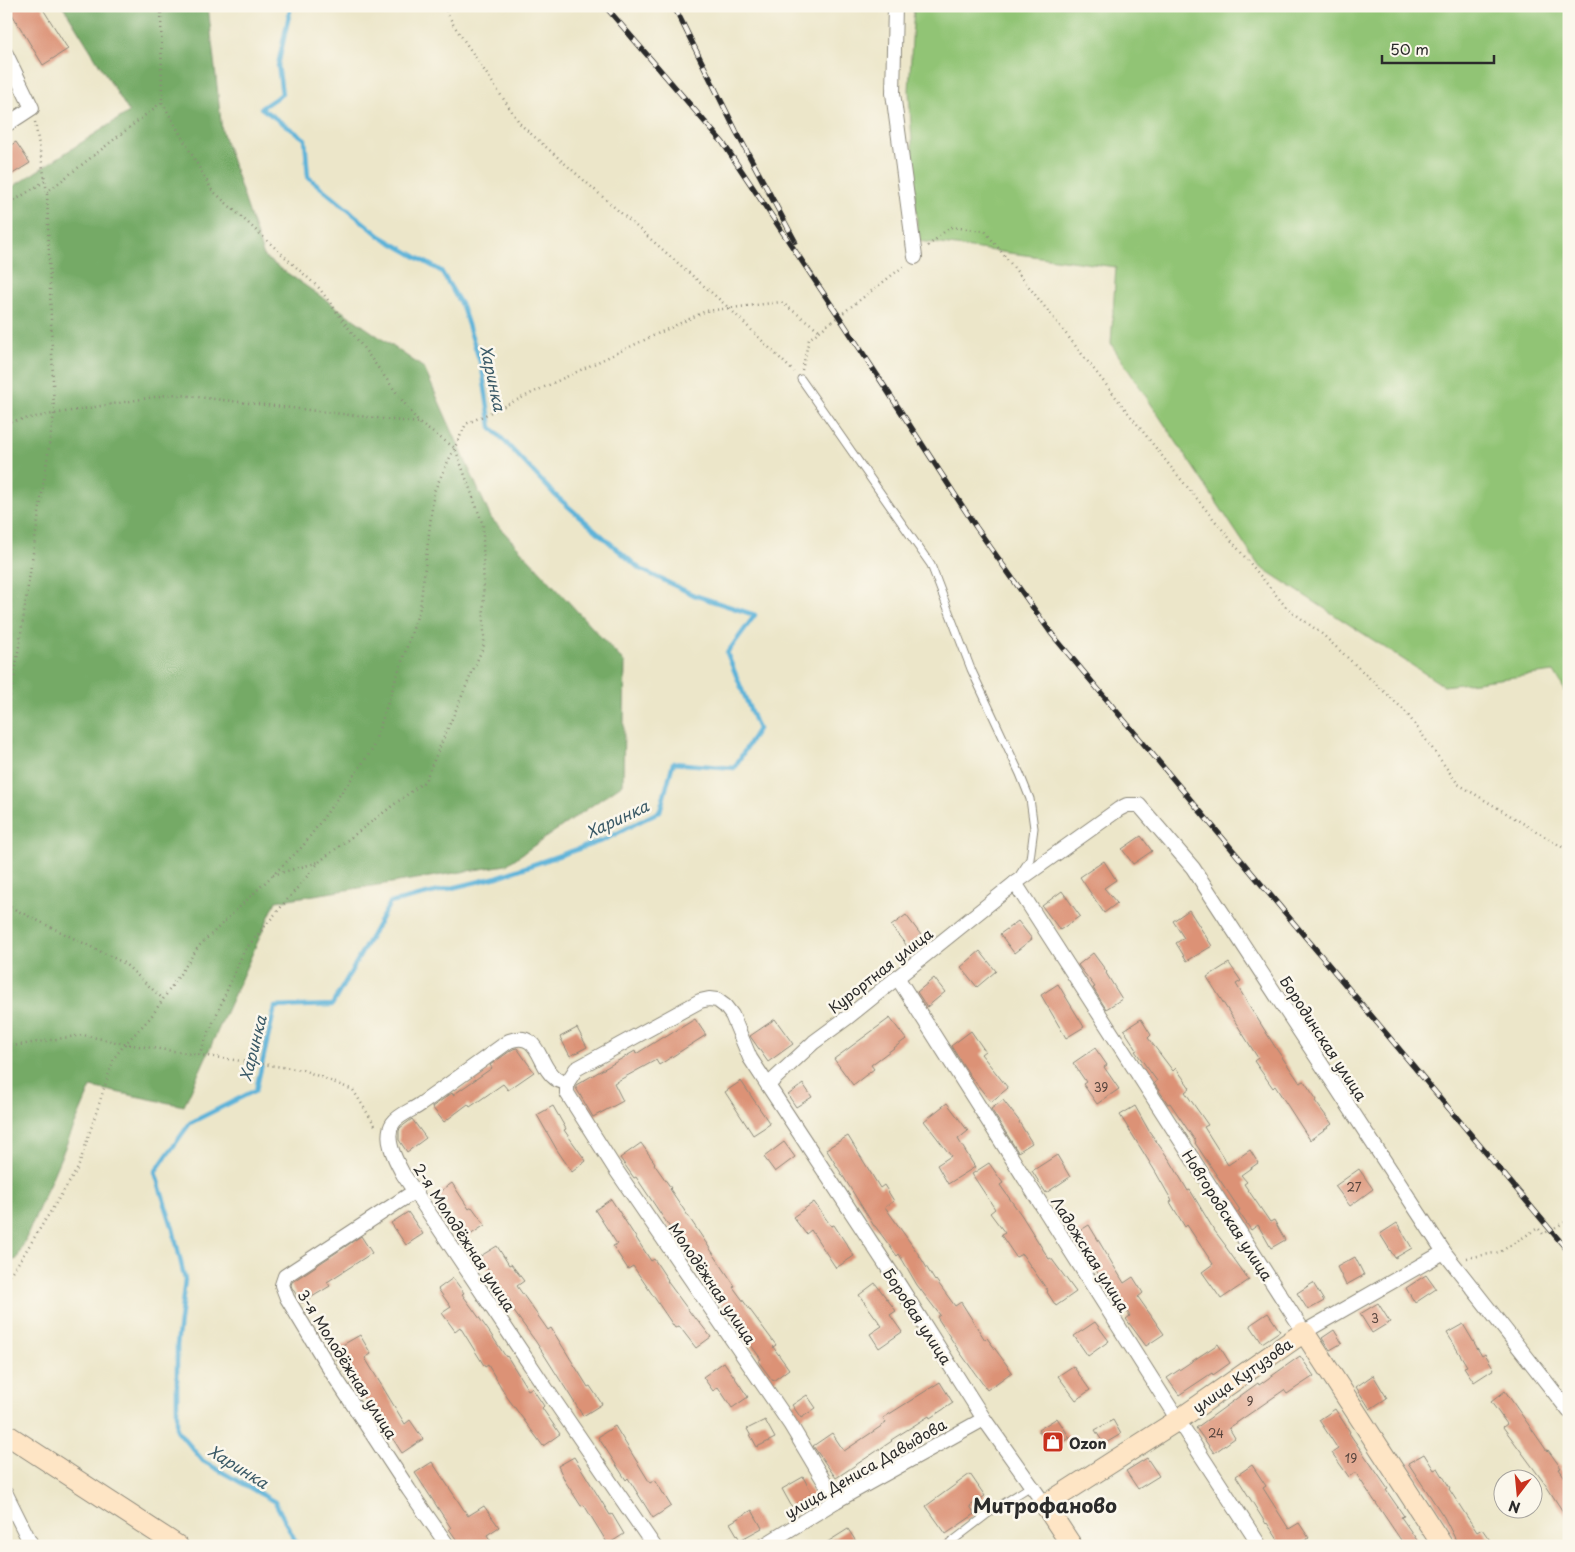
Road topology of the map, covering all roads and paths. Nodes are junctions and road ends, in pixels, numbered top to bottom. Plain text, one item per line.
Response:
1 (161, 6) edge
2 (444, 6) edge
3 (895, 6) edge
4 (6, 54) edge
5 (162, 102) junction
6 (32, 108) junction
7 (6, 125) edge
8 (45, 181) junction
9 (47, 192) junction
10 (6, 206) edge
11 (915, 257) junction
12 (729, 308) junction
13 (819, 330) junction
14 (800, 379) junction
15 (54, 414) junction
16 (6, 422) edge
17 (419, 423) junction
18 (455, 448) junction
19 (6, 716) edge
20 (1569, 852) edge
21 (320, 861) junction
22 (272, 875) junction
23 (1015, 883) junction
24 (6, 905) edge
25 (897, 977) junction
26 (163, 999) junction
27 (125, 1044) junction
28 (6, 1047) edge
29 (199, 1055) junction
30 (567, 1083) junction
31 (768, 1085) junction
32 (392, 1124) junction
33 (415, 1191) junction
34 (1569, 1220) edge
35 (1448, 1256) junction
36 (6, 1279) edge
37 (1304, 1332) junction
38 (1569, 1411) edge
39 (984, 1419) junction
40 (1178, 1420) junction
41 (6, 1434) edge
42 (1031, 1486) junction
43 (6, 1494) edge
44 (836, 1501) junction
45 (1045, 1505) junction
46 (170, 1544) edge
47 (32, 1546) edge
48 (448, 1546) edge
49 (654, 1546) edge
50 (763, 1546) edge
51 (946, 1546) edge
52 (1072, 1546) edge
53 (1260, 1546) edge
54 (1443, 1546) edge

1 - 5 path
2 - 12 path
3 - 11 street
4 - 6 street
5 - 9 path
5 - 17 path
6 - 7 street
6 - 8 path
8 - 9 path
8 - 10 path
9 - 15 path
11 - 13 path
11 - 20 path
12 - 13 path
12 - 14 path
12 - 18 path
13 - 14 path
14 - 23 lane
15 - 16 path
15 - 17 path
15 - 19 path
17 - 18 path
18 - 21 path
18 - 22 path
21 - 22 path
21 - 29 path
22 - 26 path
23 - 25 street, Курортная улица
23 - 35 street, Бородинская улица
23 - 37 street, Новгородская улица
24 - 26 path
25 - 31 street, Курортная улица
25 - 40 street, Ладожская улица
26 - 27 path
27 - 28 path
27 - 29 path
27 - 36 path
29 - 32 path
30 - 31 street, Боровая улица
30 - 32 street
30 - 44 street, Молодёжная улица
31 - 39 street, Боровая улица
32 - 33 street, 2-я Молодёжная улица
33 - 48 street, 3-я Молодёжная улица
33 - 49 street, 2-я Молодёжная улица
34 - 35 path
35 - 37 street, улица Кутузова
35 - 38 street, Бородинская улица
37 - 40 street, улица Кутузова
37 - 54 street, Новгородская улица
39 - 42 street, Боровая улица
39 - 44 street, улица Дениса Давыдова
40 - 45 street, улица Кутузова
40 - 53 street, Ладожская улица
41 - 46 street
42 - 45 street, Боровая улица
42 - 51 lane
43 - 47 street
44 - 50 street, улица Дениса Давыдова
45 - 52 street, Боровая улица

